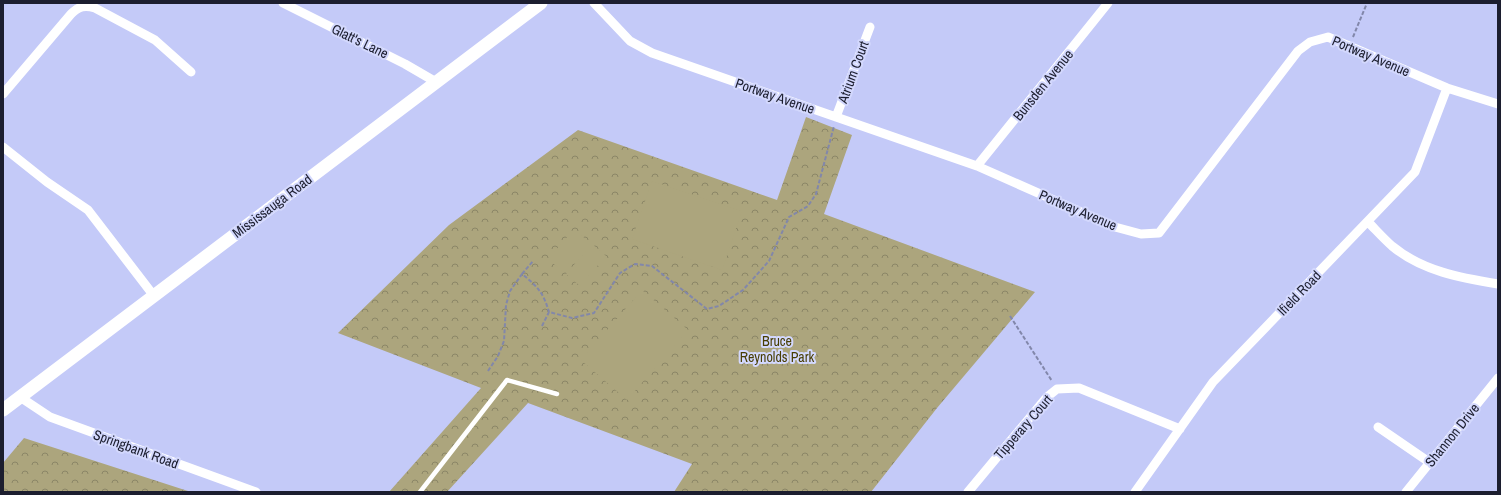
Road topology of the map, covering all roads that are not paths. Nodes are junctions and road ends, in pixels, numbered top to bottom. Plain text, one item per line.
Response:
1 (283, 3) edge
2 (541, 3) edge
3 (594, 3) edge
4 (1108, 3) edge
5 (870, 27) dead end
6 (191, 72) dead end
7 (436, 82) junction
8 (1447, 88) junction
9 (3, 94) edge
10 (1498, 104) edge
11 (836, 117) junction
12 (3, 147) edge
13 (977, 166) junction
14 (1368, 222) junction
15 (1498, 284) edge
16 (154, 296) junction
17 (1498, 378) edge
18 (557, 394) dead end
19 (20, 398) junction
20 (3, 410) edge
21 (1378, 427) dead end
22 (1180, 429) junction
23 (1429, 462) junction
24 (256, 492) edge
25 (420, 492) edge
26 (968, 492) edge
27 (1135, 492) edge
28 (1406, 492) edge

1 - 7 street, Glatt's Lane
2 - 7 main road, Mississauga Road
3 - 11 street, Portway Avenue
4 - 13 street, Bunsden Avenue
5 - 11 street, Atrium Court
6 - 9 street
7 - 16 main road, Mississauga Road
8 - 10 street, Portway Avenue
8 - 13 street, Portway Avenue
8 - 14 street, Ifield Road
11 - 13 street, Portway Avenue
12 - 16 street
14 - 15 street
14 - 22 street, Ifield Road
16 - 19 main road, Mississauga Road
17 - 23 street, Shannon Drive
18 - 25 lane
19 - 20 main road, Mississauga Road
19 - 24 street, Springbank Road
21 - 23 street
22 - 26 street, Tipperary Court
22 - 27 street, Ifield Road
23 - 28 street, Shannon Drive

